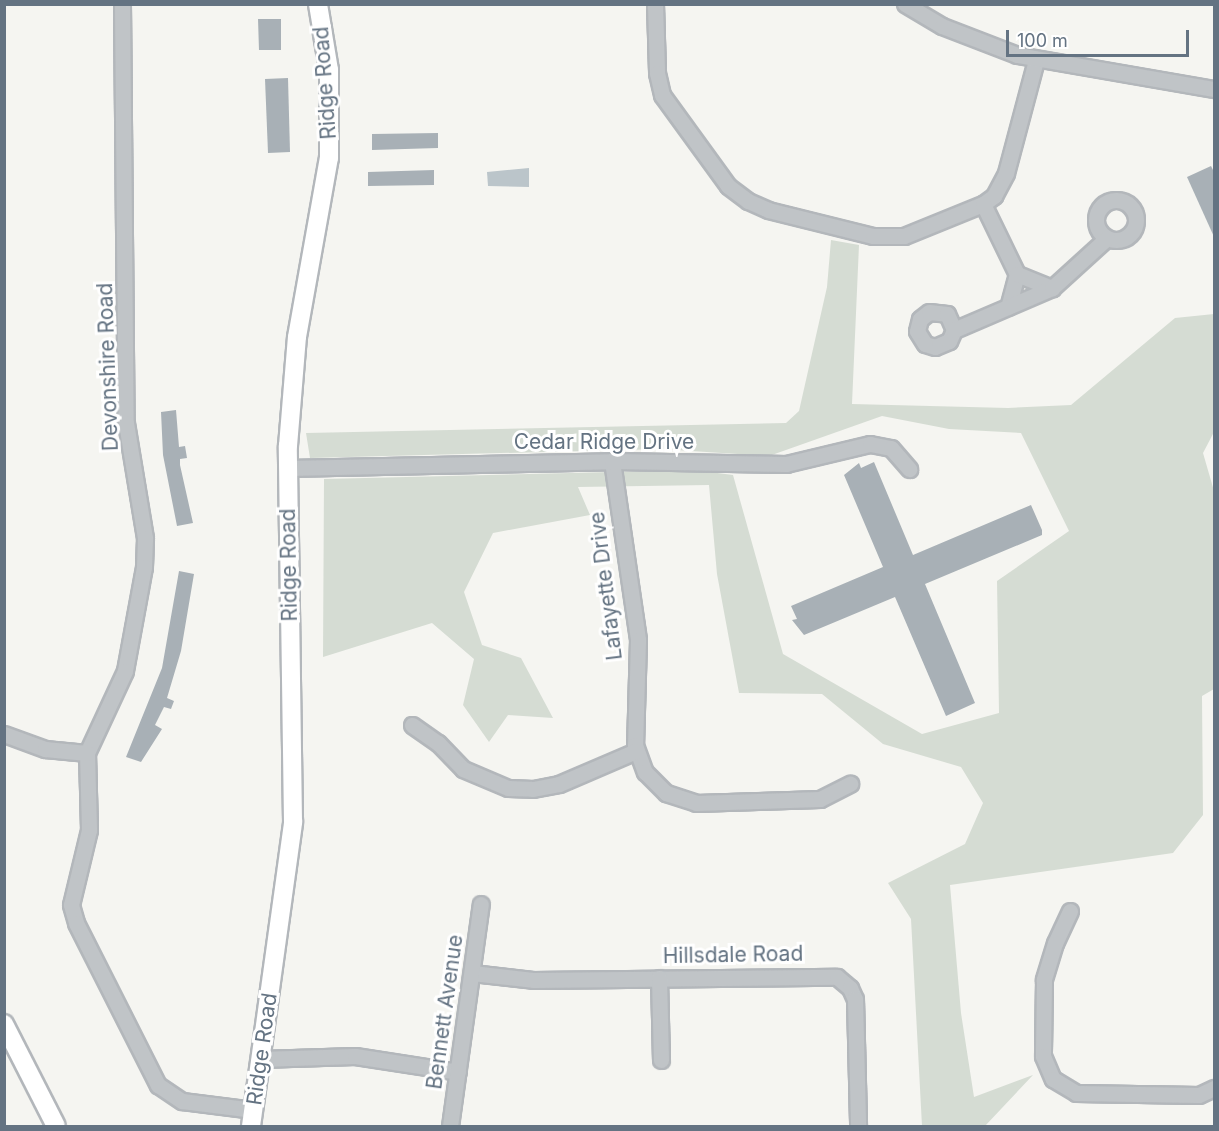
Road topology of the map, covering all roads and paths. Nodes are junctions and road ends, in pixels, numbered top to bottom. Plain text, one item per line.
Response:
1 (122, 4) edge
2 (318, 4) edge
3 (655, 4) edge
4 (905, 4) edge
5 (1036, 60) junction
6 (1215, 89) edge
7 (983, 204) junction
8 (1107, 238) dead end
9 (1017, 274) junction
10 (1052, 288) junction
11 (1008, 307) junction
12 (954, 330) dead end
13 (612, 461) junction
14 (287, 468) junction
15 (909, 469) dead end
16 (412, 725) dead end
17 (4, 734) edge
18 (636, 751) junction
19 (87, 753) junction
20 (850, 784) dead end
21 (481, 904) dead end
22 (1070, 911) dead end
23 (472, 973) junction
24 (659, 978) junction
25 (4, 1024) edge
26 (260, 1059) junction
27 (661, 1060) dead end
28 (458, 1072) junction
29 (1215, 1089) edge
30 (252, 1118) edge
31 (56, 1126) edge
32 (450, 1126) edge
33 (858, 1126) edge

1 - 19 street, Devonshire Road
2 - 14 main road, Ridge Road
3 - 7 street
4 - 5 street
5 - 6 street
5 - 7 street
7 - 9 street
8 - 10 street
9 - 10 street
9 - 11 street
10 - 11 street
11 - 12 street
13 - 14 street, Cedar Ridge Drive
13 - 15 street, Cedar Ridge Drive
13 - 18 street, Lafayette Drive
14 - 26 main road, Ridge Road
16 - 18 street
17 - 19 street
18 - 20 street, Lafayette Drive
19 - 30 street
21 - 23 street, Bennett Avenue
22 - 29 street
23 - 24 street, Hillsdale Road
23 - 28 street, Bennett Avenue
24 - 27 street
24 - 33 street, Hillsdale Road
25 - 31 main road
26 - 28 street
26 - 30 main road, Ridge Road
28 - 32 street, Bennett Avenue

